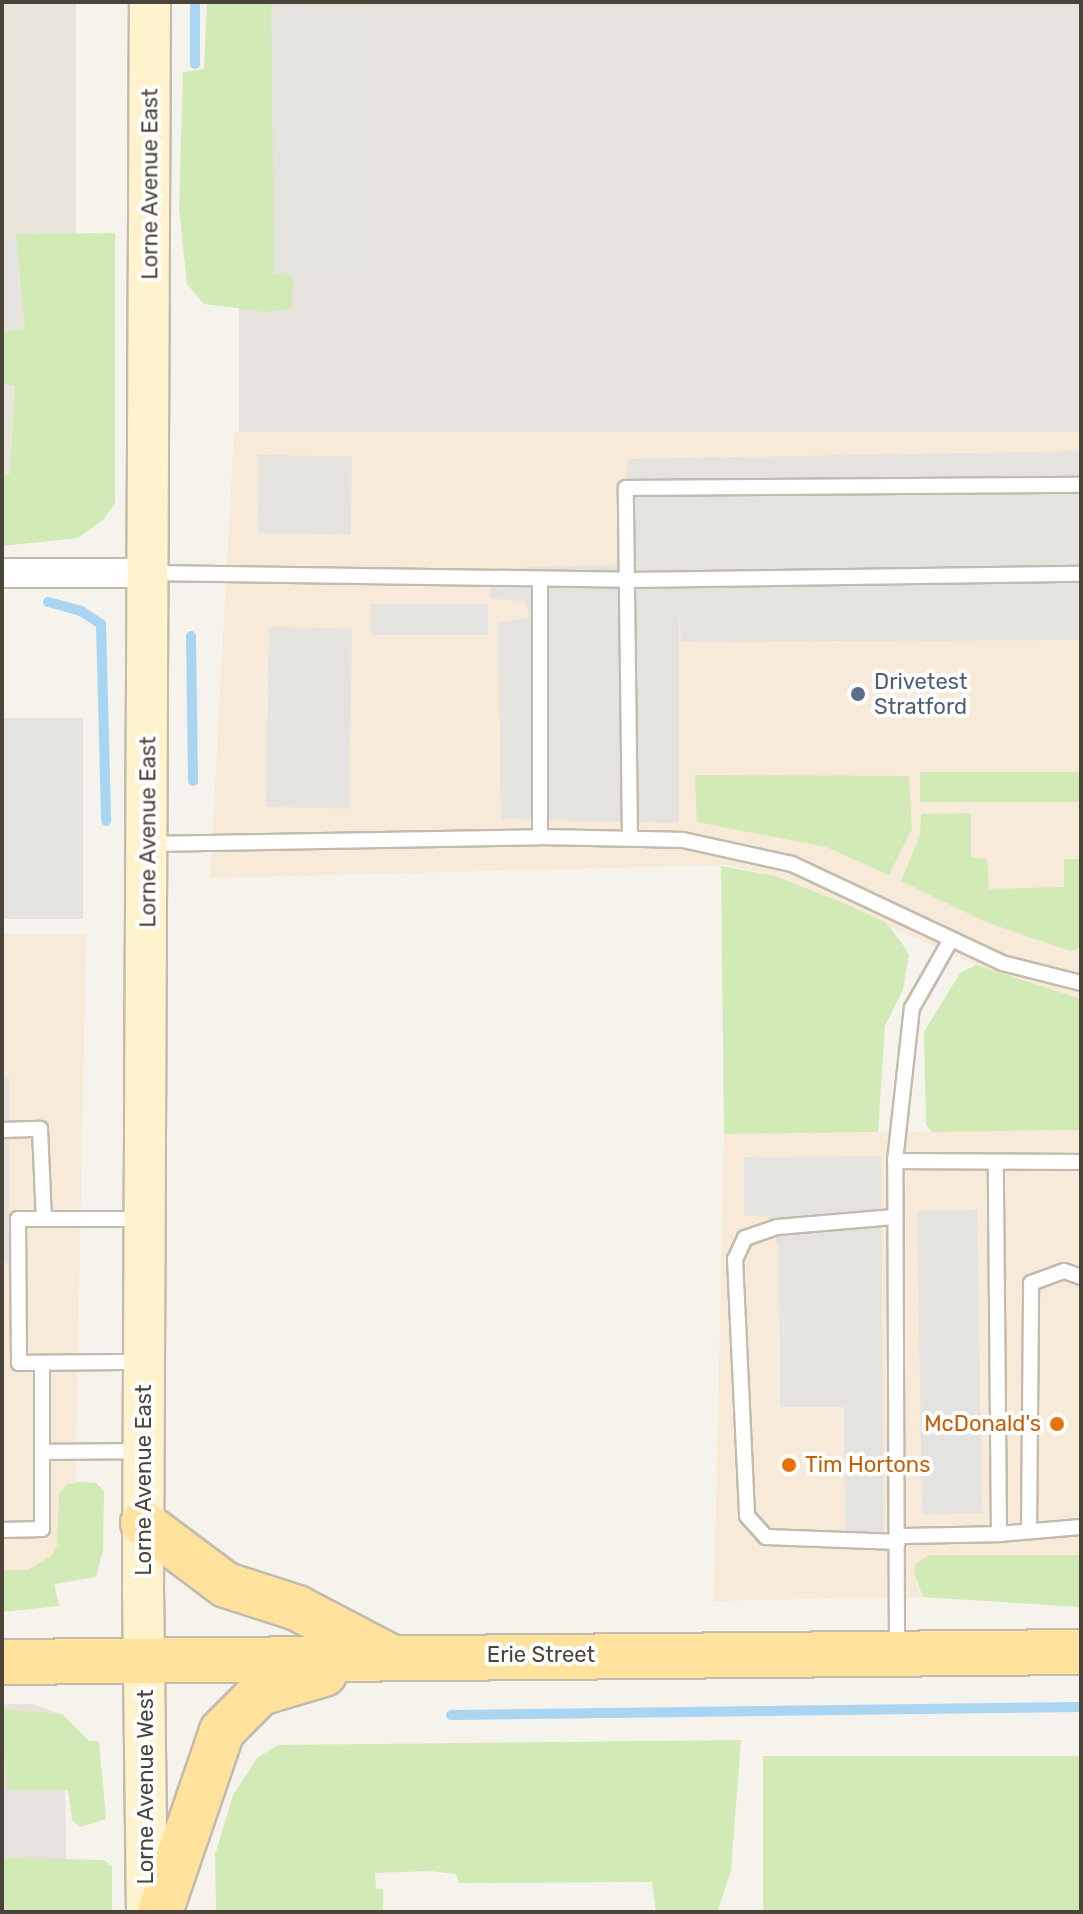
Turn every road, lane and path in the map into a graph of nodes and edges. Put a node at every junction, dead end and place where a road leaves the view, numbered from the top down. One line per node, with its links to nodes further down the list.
1 (150, 2): 4 (main road, Lorne Avenue East)
2 (1081, 485): 7 (lane)
3 (2, 573): 4 (street)
4 (150, 573): 6 (lane); 10 (main road, Lorne Avenue East)
5 (1081, 574): 7 (lane)
6 (540, 579): 7 (lane); 8 (lane)
7 (629, 580): 9 (lane)
8 (540, 837): 9 (lane); 10 (lane)
9 (630, 837): 11 (lane)
10 (147, 844): 21 (main road, Lorne Avenue East)
11 (950, 941): 12 (lane); 14 (lane)
12 (1081, 983)
13 (2, 1130): 20 (lane)
14 (895, 1161): 15 (lane); 17 (lane)
15 (996, 1162): 16 (lane); 31 (lane)
16 (1081, 1162)
17 (894, 1217): 32 (lane); 32 (lane)
18 (2, 1219): 19 (lane)
19 (18, 1219): 20 (lane); 24 (lane)
20 (44, 1219): 21 (lane)
21 (145, 1219): 23 (main road, Lorne Avenue East)
22 (1081, 1277): 30 (lane)
23 (144, 1362): 24 (lane); 25 (main road, Lorne Avenue East)
24 (42, 1363): 26 (lane)
25 (144, 1451): 26 (lane); 27 (main road, Lorne Avenue East)
26 (42, 1452): 29 (lane)
27 (143, 1523): 34 (main road); 37 (main road, Lorne Avenue East)
28 (1081, 1527): 30 (lane)
29 (2, 1530)
30 (1029, 1531): 31 (lane)
31 (999, 1534): 32 (lane)
32 (898, 1539): 35 (lane)
33 (1081, 1652): 35 (main road, Erie Street)
34 (388, 1655): 35 (main road, Erie Street); 37 (main road, Erie Street); 39 (main road)
35 (897, 1655)
36 (2, 1662): 37 (main road, Erie Street)
37 (145, 1662): 38 (main road, Lorne Avenue West)
38 (147, 1912)
39 (160, 1912)

